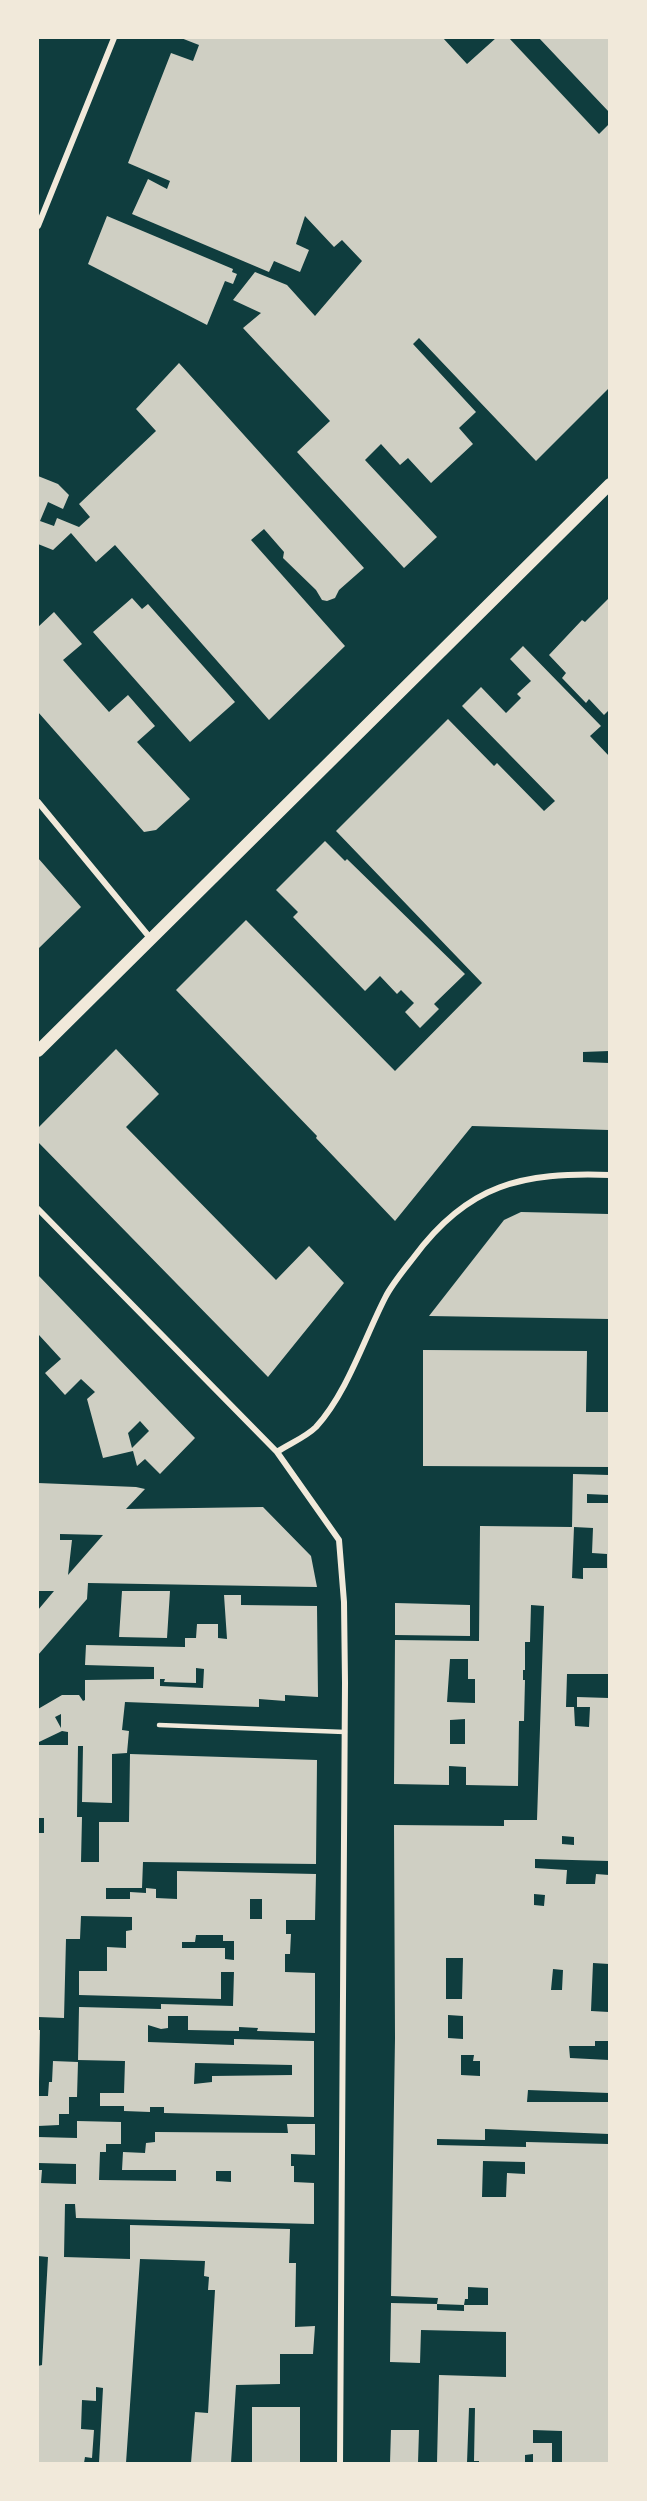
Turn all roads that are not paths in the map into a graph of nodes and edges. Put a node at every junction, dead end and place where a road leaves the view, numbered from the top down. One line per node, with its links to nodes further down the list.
1 (114, 38): 2 (street)
2 (38, 226)
3 (609, 484): 5 (main road)
4 (38, 802): 5 (street)
5 (151, 939): 6 (main road)
6 (38, 1051)
7 (609, 1175): 9 (street)
8 (38, 1209): 9 (street)
9 (277, 1452): 11 (street)
10 (159, 1725): 11 (lane)
11 (345, 1732): 12 (street)
12 (340, 2463)

